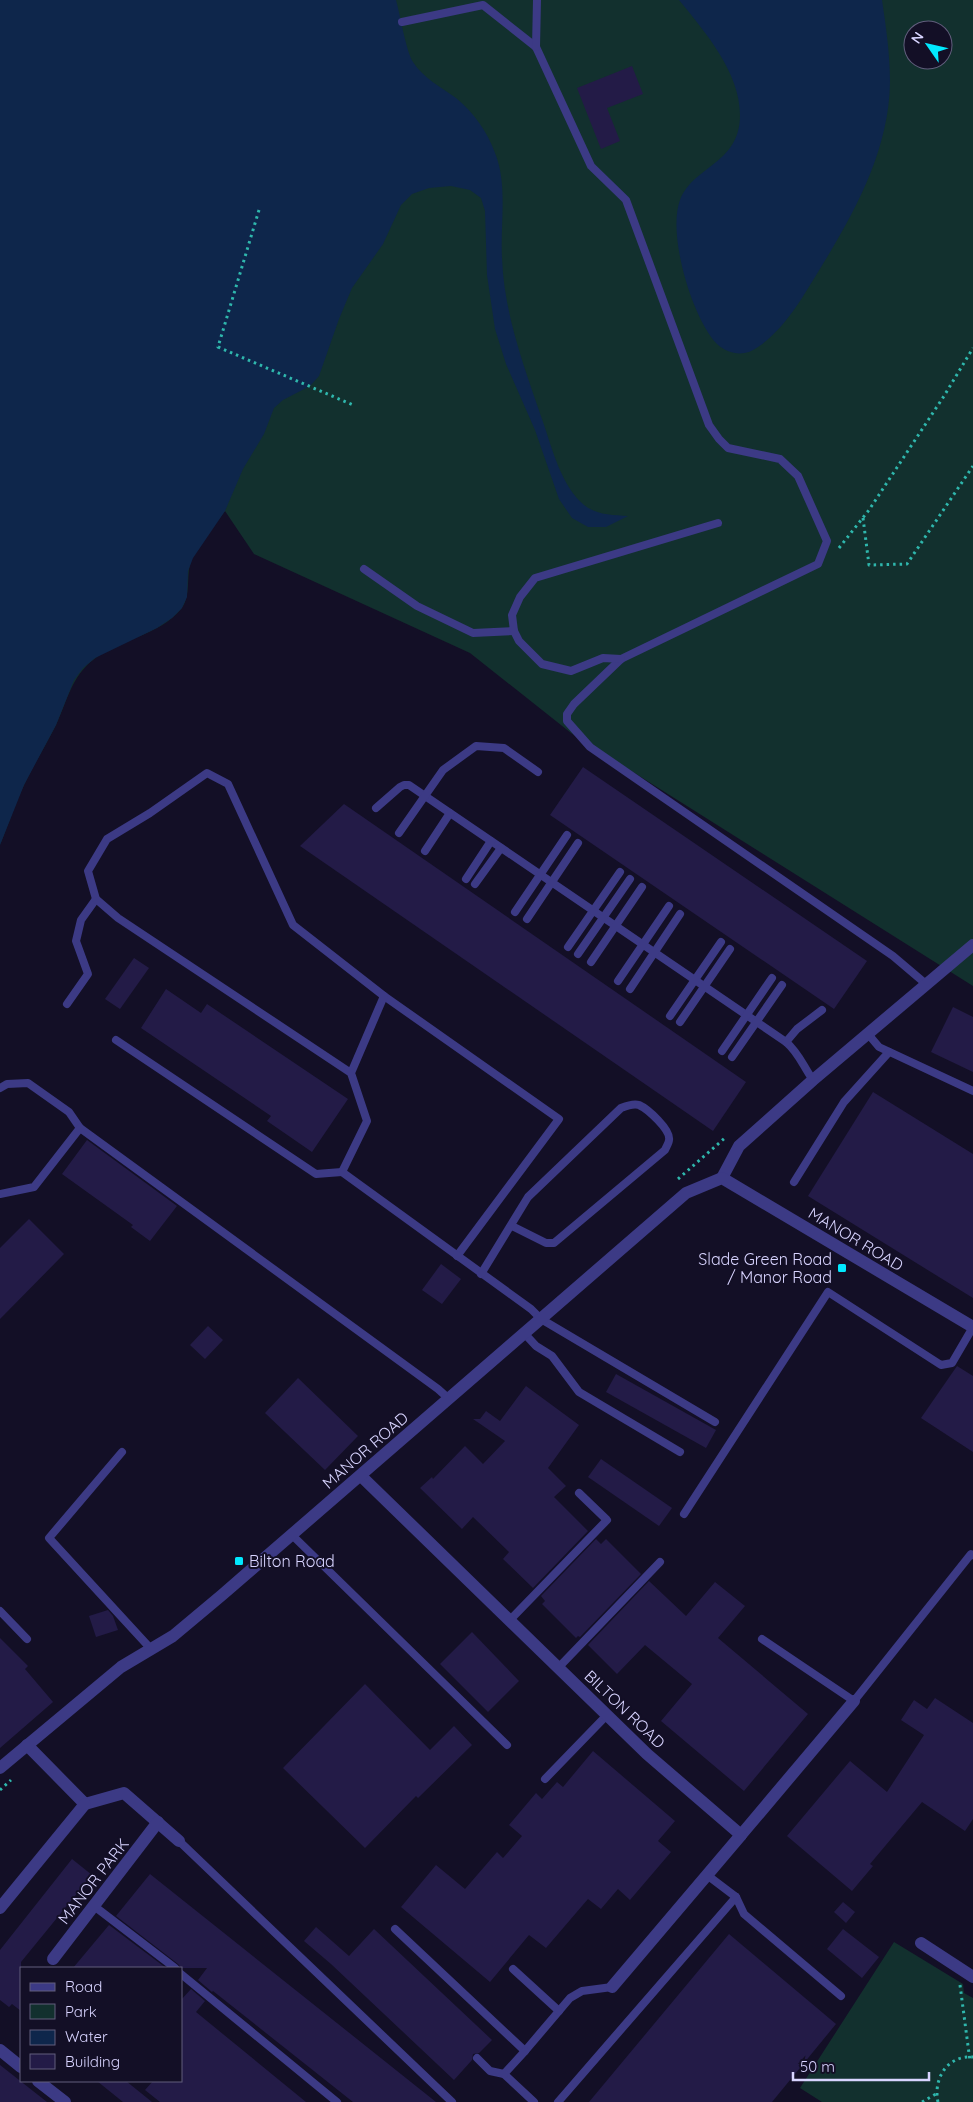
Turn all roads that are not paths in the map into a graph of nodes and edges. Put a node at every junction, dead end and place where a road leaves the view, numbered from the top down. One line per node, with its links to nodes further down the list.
1 (537, 0): 3 (lane)
2 (402, 22): 3 (lane)
3 (536, 47): 7 (lane)
4 (718, 523): 6 (lane)
5 (364, 569): 6 (lane)
6 (514, 631): 7 (lane)
7 (621, 659): 44 (lane)
8 (538, 772): 9 (lane)
9 (425, 796): 10 (lane); 11 (lane); 12 (lane)
10 (376, 808)
11 (450, 813): 14 (lane); 17 (lane)
12 (399, 834)
13 (567, 835): 19 (lane)
14 (491, 841): 16 (lane); 20 (lane)
15 (578, 843): 22 (lane)
16 (501, 848): 19 (lane); 23 (lane)
17 (425, 851)
18 (620, 872): 27 (lane)
19 (540, 874): 22 (lane); 28 (lane)
20 (466, 878)
21 (630, 878): 30 (lane)
22 (552, 882): 27 (lane); 31 (lane)
23 (475, 884)
24 (642, 887): 32 (lane)
25 (96, 899): 48 (lane); 49 (lane); 61 (lane)
26 (669, 906): 34 (lane)
27 (593, 911): 30 (lane); 36 (lane)
28 (515, 912)
29 (680, 914): 38 (lane)
30 (603, 917): 32 (lane); 39 (lane)
31 (527, 919)
32 (616, 926): 34 (lane); 40 (lane)
33 (721, 942): 42 (lane)
34 (642, 944): 38 (lane); 43 (lane)
35 (973, 945): 44 (street)
36 (568, 947)
37 (730, 948): 46 (lane)
38 (654, 952): 42 (lane); 47 (lane)
39 (578, 954)
40 (590, 962)
41 (772, 978): 51 (lane)
42 (695, 980): 46 (lane); 52 (lane)
43 (618, 981)
44 (926, 984): 55 (street)
45 (782, 985): 54 (lane)
46 (704, 986): 51 (lane); 53 (lane)
47 (630, 989)
48 (384, 996): 61 (lane); 71 (lane)
49 (67, 1004)
50 (822, 1010): 57 (lane)
51 (746, 1015): 54 (lane); 58 (lane)
52 (670, 1016)
53 (680, 1022)
54 (757, 1022): 57 (lane); 60 (lane)
55 (868, 1034): 59 (lane); 62 (street)
56 (116, 1040): 66 (lane)
57 (786, 1042): 62 (lane)
58 (722, 1051)
59 (889, 1052): 64 (lane); 68 (lane)
60 (732, 1057)
61 (351, 1073): 66 (lane)
62 (813, 1080): 67 (street)
63 (0, 1088): 65 (lane)
64 (973, 1091)
65 (80, 1128): 69 (lane); 76 (lane)
66 (342, 1172): 71 (lane)
67 (722, 1178): 73 (street, MANOR ROAD); 74 (street, MANOR ROAD)
68 (794, 1182)
69 (0, 1194)
70 (512, 1226): 70 (lane); 72 (lane)
71 (457, 1256): 72 (lane)
72 (481, 1274): 73 (lane)
73 (541, 1319): 75 (street, MANOR ROAD); 77 (lane)
74 (973, 1327): 82 (lane)
75 (524, 1333): 76 (street, MANOR ROAD); 79 (lane)
76 (448, 1398): 80 (street, MANOR ROAD)
77 (715, 1422)
78 (122, 1452): 90 (lane)
79 (680, 1452)
80 (361, 1476): 83 (street, MANOR ROAD); 87 (street, BILTON ROAD)
81 (579, 1493): 87 (lane)
82 (684, 1514)
83 (292, 1535): 90 (street, MANOR ROAD); 95 (lane)
84 (973, 1555): 92 (lane)
85 (660, 1562): 91 (lane)
86 (0, 1611): 88 (lane)
87 (510, 1620): 91 (street, BILTON ROAD)
88 (27, 1639)
89 (762, 1639): 92 (lane)
90 (151, 1649): 94 (street, MANOR ROAD)
91 (558, 1667): 93 (street, BILTON ROAD)
92 (854, 1701): 100 (street)
93 (607, 1715): 97 (lane); 100 (street, BILTON ROAD)
94 (27, 1745): 96 (street, MANOR ROAD); 98 (street)
95 (507, 1745)
96 (0, 1768)
97 (546, 1779)
98 (85, 1804): 99 (street); 105 (street)
99 (158, 1822): 101 (street); 104 (street, MANOR PARK)
100 (741, 1835): 102 (street)
101 (179, 1841): 124 (lane)
102 (707, 1875): 103 (lane); 113 (street)
103 (736, 1897): 114 (lane); 126 (lane)
104 (94, 1906): 108 (street, MANOR PARK); 109 (lane)
105 (0, 1908)
106 (395, 1929): 117 (lane)
107 (921, 1943): 112 (street)
108 (53, 1959)
109 (173, 1967)
110 (513, 1969): 115 (lane)
111 (182, 1975): 123 (lane)
112 (973, 1977)
113 (612, 1986): 115 (lane)
114 (841, 1996)
115 (559, 2011): 117 (lane)
116 (0, 2050): 119 (street)
117 (525, 2051): 120 (lane)
118 (477, 2058): 120 (lane)
119 (20, 2066)
120 (504, 2074): 125 (lane)
121 (39, 2082): 122 (street)
122 (65, 2102)
123 (337, 2102)
124 (452, 2102)
125 (534, 2102)
126 (558, 2102)

